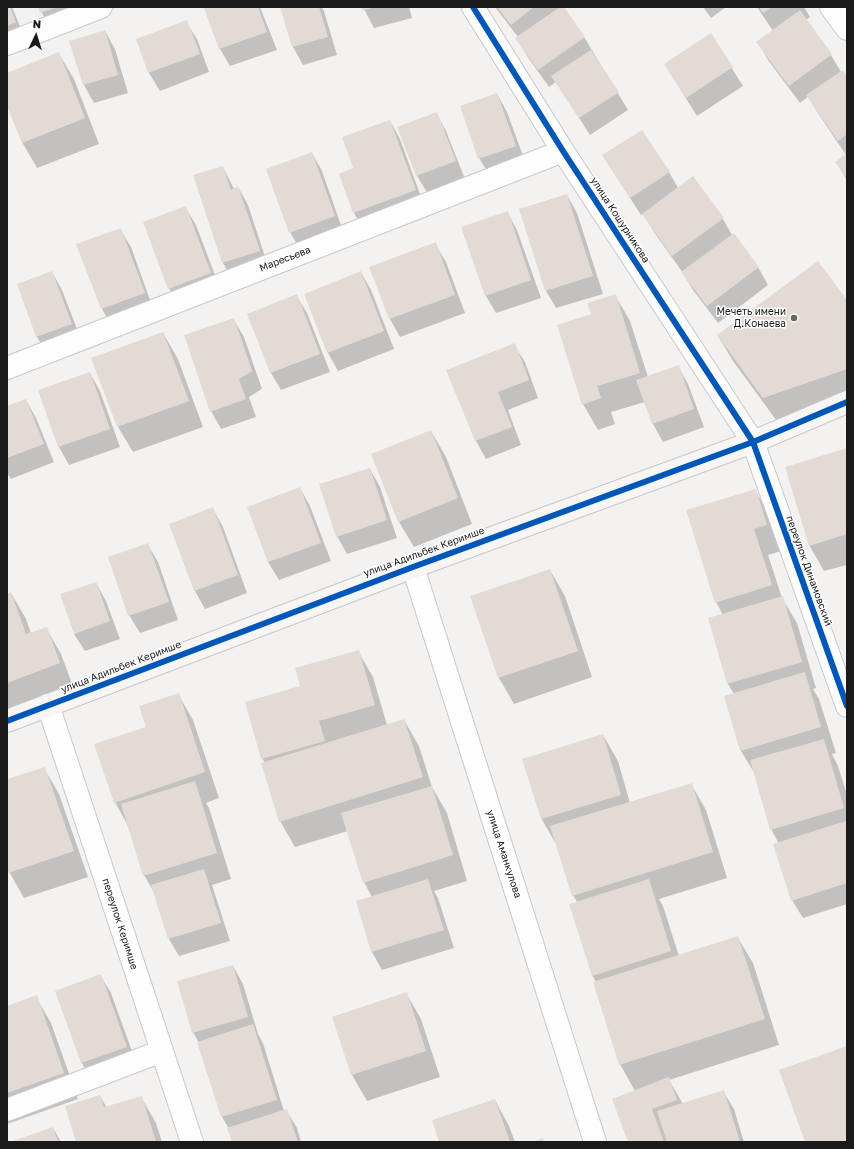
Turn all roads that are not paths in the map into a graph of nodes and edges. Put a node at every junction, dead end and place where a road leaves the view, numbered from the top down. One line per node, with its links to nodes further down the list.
1 (101, 7): 5 (street)
2 (473, 7): 6 (street, улица Кошурникова)
3 (831, 7): 4 (street)
4 (847, 29)
5 (7, 44)
6 (563, 151): 7 (street, Маресьева); 9 (street, улица Кошурникова)
7 (7, 368)
8 (847, 402): 9 (street, улица Адильбек Керимше)
9 (753, 442): 10 (street, улица Адильбек Керимше); 12 (street, переулок Динамовский)
10 (413, 567): 11 (street, улица Адильбек Керимше); 17 (street, улица Аманкулова)
11 (48, 705): 13 (street, улица Адильбек Керимше); 14 (street, переулок Керимше)
12 (847, 706)
13 (7, 721)
14 (162, 1050): 15 (street); 16 (street, переулок Керимше)
15 (7, 1110)
16 (192, 1142)
17 (596, 1142)

